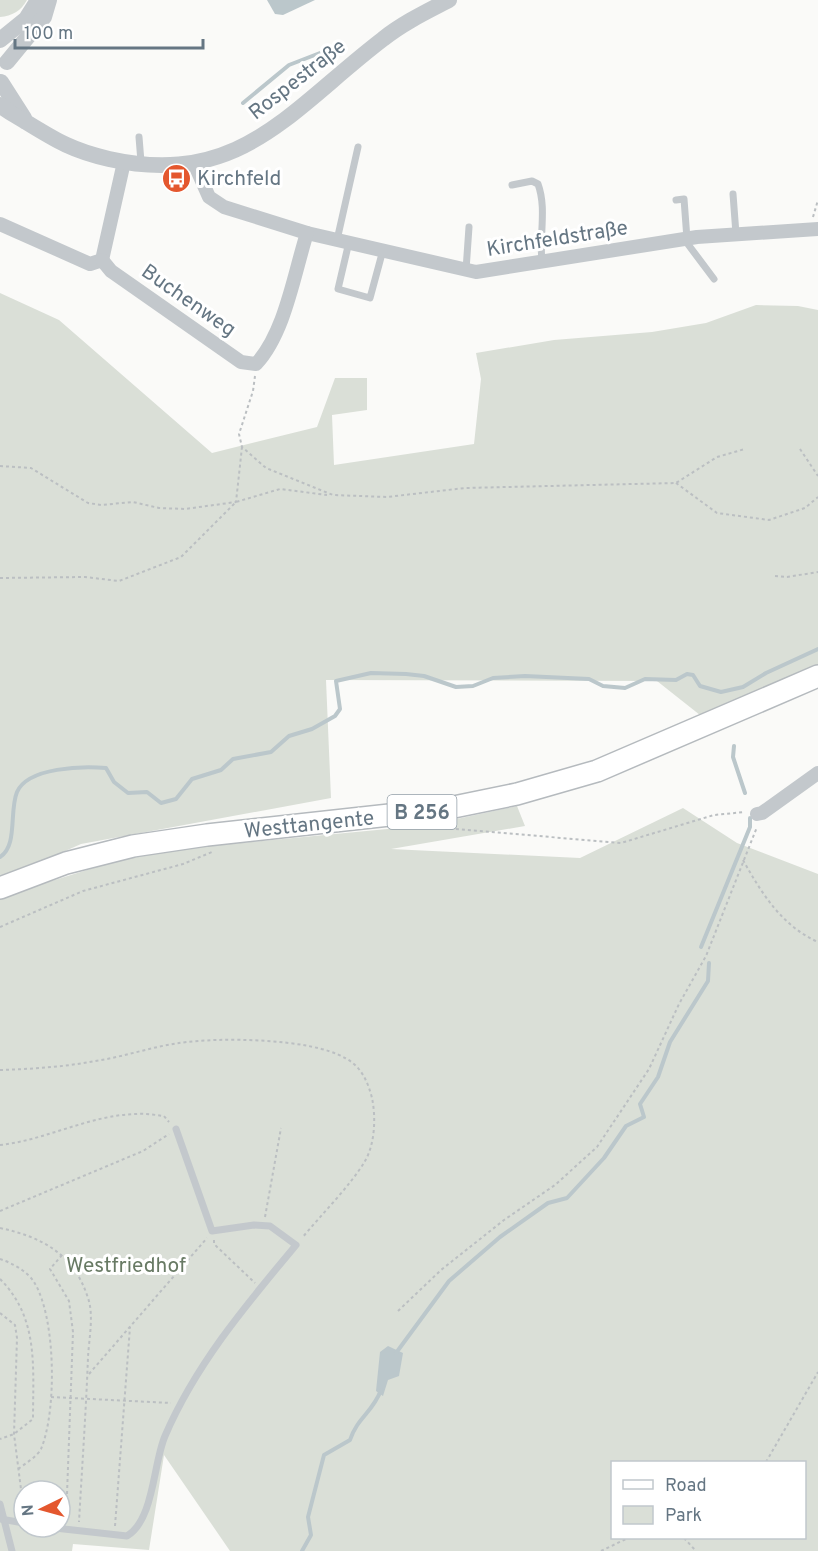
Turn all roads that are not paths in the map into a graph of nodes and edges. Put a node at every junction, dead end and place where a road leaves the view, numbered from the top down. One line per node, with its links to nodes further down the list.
1 (38, 0): 4 (street)
2 (49, 0): 5 (street)
3 (449, 0): 12 (street, Rospestraße)
4 (0, 40)
5 (3, 55): 6 (street, Rospestraße)
6 (0, 82): 8 (street, Rospestraße)
7 (0, 105): 8 (street, Rospestraße)
8 (26, 122): 11 (street, Rospestraße)
9 (140, 137): 11 (lane)
10 (358, 147): 22 (lane)
11 (133, 163): 12 (street, Rospestraße); 24 (street)
12 (194, 163): 19 (street, Kirchfeldstraße)
13 (512, 185): 25 (lane)
14 (733, 194): 20 (lane)
15 (676, 200): 21 (lane)
16 (0, 224): 24 (street)
17 (469, 227): 26 (lane)
18 (813, 230): 20 (street, Kirchfeldstraße)
19 (307, 233): 22 (street, Kirchfeldstraße); 24 (street, Buchenweg)
20 (736, 234): 21 (street, Kirchfeldstraße)
21 (685, 239): 25 (street, Kirchfeldstraße); 27 (lane)
22 (343, 241): 23 (street, Kirchfeldstraße); 23 (lane)
23 (382, 250): 26 (street, Kirchfeldstraße)
24 (102, 260)
25 (542, 262): 26 (street, Kirchfeldstraße)
26 (466, 270)
27 (714, 279)
28 (818, 676): 31 (main road, Westtangente / B 256)
29 (818, 773): 30 (street)
30 (760, 814)
31 (0, 888)
32 (176, 1130): 35 (lane)
33 (0, 1504): 34 (lane)
34 (2, 1520): 36 (lane)
35 (72, 1530)
36 (12, 1551)

